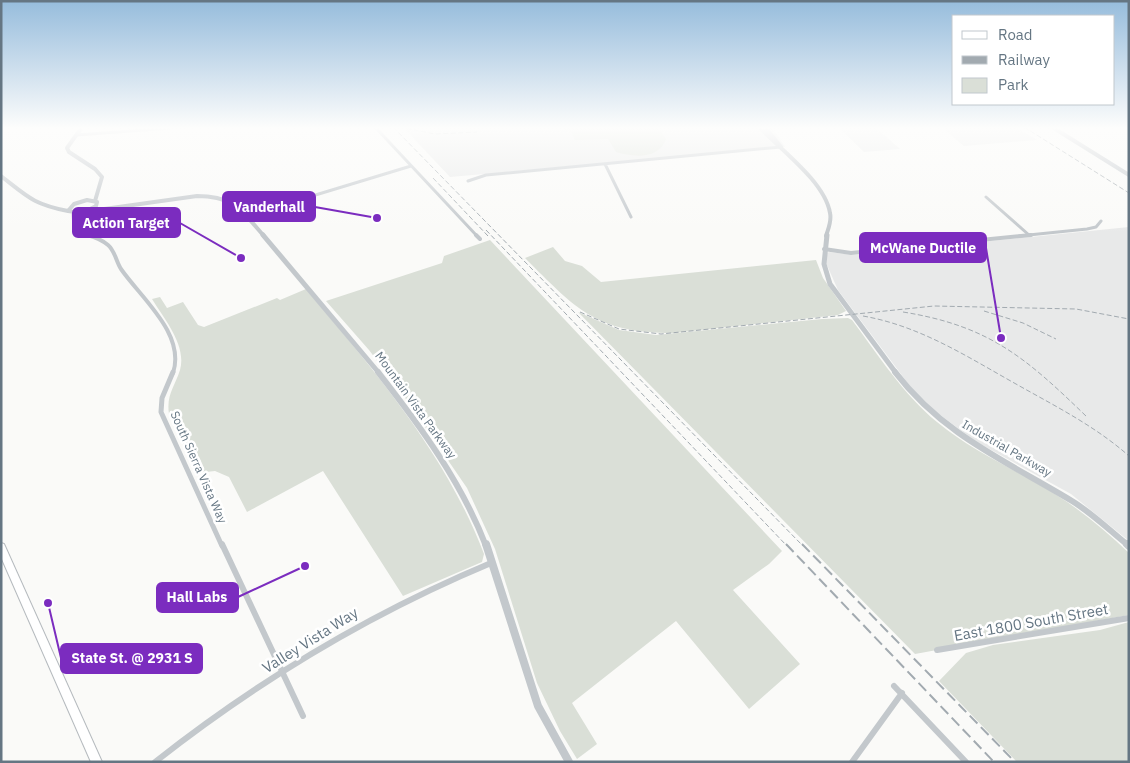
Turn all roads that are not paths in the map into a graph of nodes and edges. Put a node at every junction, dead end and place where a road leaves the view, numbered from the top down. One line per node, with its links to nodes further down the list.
1 (84, 163): 11 (street)
2 (408, 163): 7 (street)
3 (620, 163): 6 (street)
4 (793, 163): 27 (street)
5 (1109, 163): 8 (street)
6 (605, 164): 10 (street); 22 (street)
7 (411, 166): 21 (street); 26 (street)
8 (1129, 175)
9 (1, 176): 17 (street)
10 (468, 181)
11 (99, 187): 13 (street); 14 (street)
12 (986, 197): 25 (street)
13 (82, 201): 14 (street, Mountain Vista Parkway); 15 (street)
14 (96, 201): 16 (street, Mountain Vista Parkway); 19 (street)
15 (74, 204): 17 (street); 18 (street)
16 (118, 206): 19 (street, Mountain Vista Parkway); 21 (street, Mountain Vista Parkway)
17 (47, 207): 18 (street)
18 (68, 211): 20 (street)
19 (88, 211): 20 (street, Mountain Vista Parkway); 24 (street)
20 (73, 214): 24 (street)
21 (246, 216): 30 (street, Mountain Vista Parkway)
22 (631, 217)
23 (1101, 221): 25 (street)
24 (75, 222): 33 (street, South Sierra Vista Way)
25 (1029, 235): 27 (street)
26 (480, 239)
27 (824, 249): 28 (street, Industrial Parkway)
28 (1129, 546)
29 (1, 547): 37 (main road)
30 (491, 563): 33 (street, Valley Vista Way); 39 (street, Mountain Vista Parkway)
31 (1129, 618): 32 (street, East 1800 South Street)
32 (937, 650)
33 (280, 672): 36 (street, South Sierra Vista Way); 38 (street, Valley Vista Way)
34 (894, 686): 35 (street)
35 (902, 693): 40 (street); 41 (street)
36 (303, 716)
37 (95, 757)
38 (156, 762)
39 (569, 762)
40 (852, 762)
41 (966, 762)

